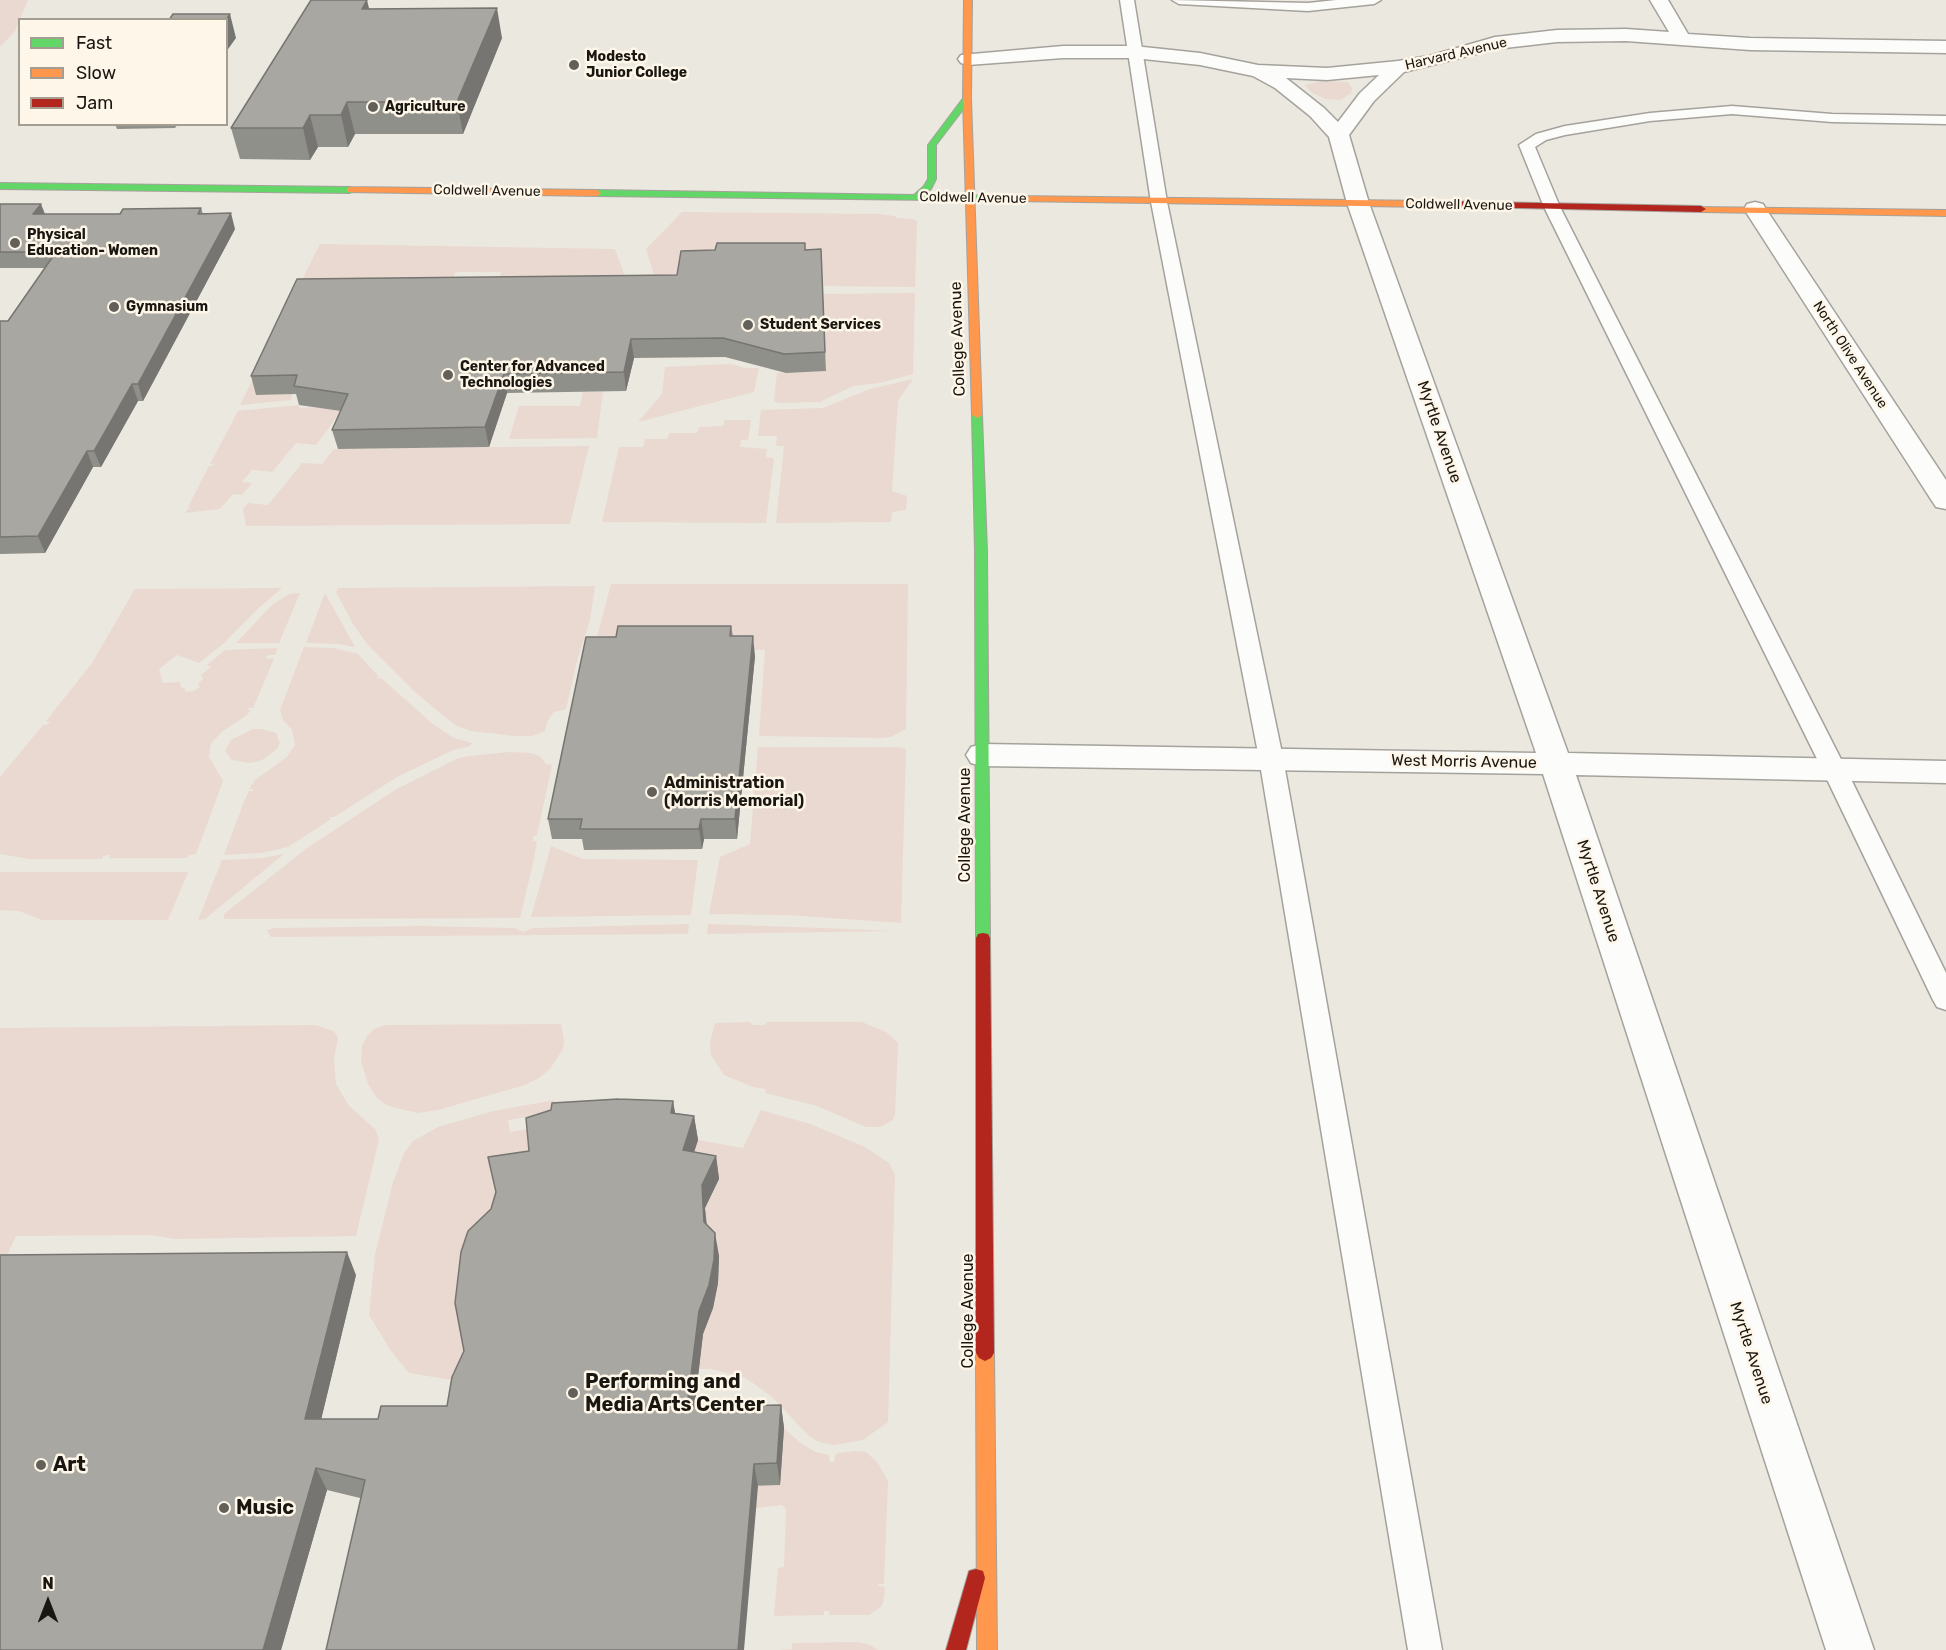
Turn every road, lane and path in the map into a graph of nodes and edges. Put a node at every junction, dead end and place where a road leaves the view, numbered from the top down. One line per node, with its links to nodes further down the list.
1 (968, 0): 9 (street, College Avenue)
2 (1126, 0): 8 (lane)
3 (1179, 0): 4 (lane)
4 (1374, 0)
5 (1659, 0): 6 (street)
6 (1682, 39): 7 (street, Harvard Avenue); 10 (street, Harvard Avenue)
7 (1946, 47)
8 (1134, 52): 9 (street, Harvard Avenue); 11 (street, Harvard Avenue); 18 (lane)
9 (968, 59): 12 (street, College Avenue)
10 (1398, 67): 11 (street, Harvard Avenue); 14 (street)
11 (1258, 71): 14 (street, Myrtle Avenue)
12 (967, 99): 16 (street); 17 (street, College Avenue)
13 (1946, 120): 20 (lane)
14 (1339, 135): 19 (street, Myrtle Avenue)
15 (0, 186): 16 (street, Coldwell Avenue)
16 (917, 197): 17 (street, Coldwell Avenue)
17 (970, 198): 18 (street, Coldwell Avenue); 24 (street, College Avenue)
18 (1159, 202): 19 (street, Coldwell Avenue); 25 (lane)
19 (1358, 203): 20 (street, Coldwell Avenue); 26 (street, Myrtle Avenue)
20 (1552, 207): 21 (street, Coldwell Avenue); 27 (lane)
21 (1755, 209): 22 (street, Coldwell Avenue); 23 (street, North Olive Avenue)
22 (1946, 213)
23 (1946, 501)
24 (982, 755): 25 (street, West Morris Avenue); 30 (street, College Avenue)
25 (1271, 758): 26 (street, West Morris Avenue); 33 (lane)
26 (1556, 764): 27 (street, West Morris Avenue); 34 (street, Myrtle Avenue)
27 (1835, 771): 28 (street, West Morris Avenue); 29 (lane)
28 (1946, 772)
29 (1946, 1000)
30 (986, 1541): 31 (street); 32 (street, College Avenue)
31 (956, 1650)
32 (987, 1650)
33 (1425, 1650)
34 (1850, 1650)

